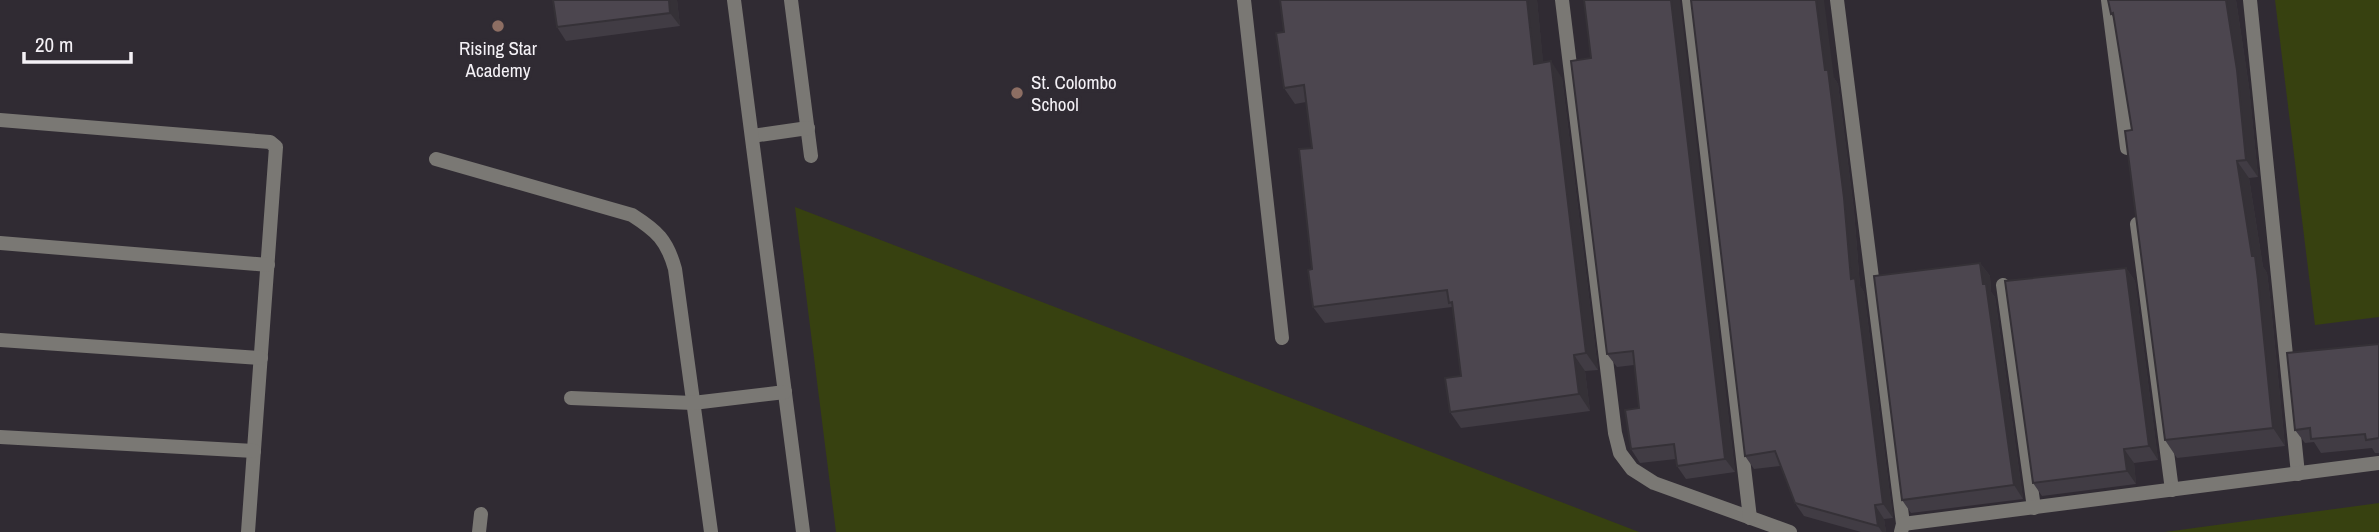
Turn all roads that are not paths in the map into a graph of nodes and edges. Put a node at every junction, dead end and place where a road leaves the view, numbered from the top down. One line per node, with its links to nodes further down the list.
1 (734, 0): 11 (street)
2 (791, 0): 10 (street)
3 (1244, 0): 19 (street)
4 (1562, 0): 32 (street)
5 (1689, 0): 32 (street)
6 (1837, 0): 33 (street)
7 (2108, 0): 14 (street)
8 (2250, 0): 28 (street)
9 (0, 120): 17 (street)
10 (808, 128): 11 (street); 12 (street)
11 (752, 136): 22 (street)
12 (811, 156)
13 (436, 159): 24 (street)
14 (2129, 163)
15 (2135, 204): 29 (street)
16 (0, 243): 17 (street)
17 (268, 265): 21 (street)
18 (2003, 285): 30 (street)
19 (1282, 338)
20 (0, 340): 21 (street)
21 (261, 358): 26 (street)
22 (785, 392): 24 (street); 37 (street)
23 (571, 398): 24 (street)
24 (693, 403): 36 (street)
25 (0, 437): 26 (street)
26 (254, 451): 34 (street)
27 (2379, 463): 28 (street)
28 (2298, 474): 29 (street)
29 (2172, 490): 30 (street)
30 (2034, 508): 33 (street)
31 (481, 514): 35 (street)
32 (1750, 518): 38 (street)
33 (1902, 528)
34 (248, 532)
35 (480, 532)
36 (710, 532)
37 (803, 532)
38 (1790, 532)

